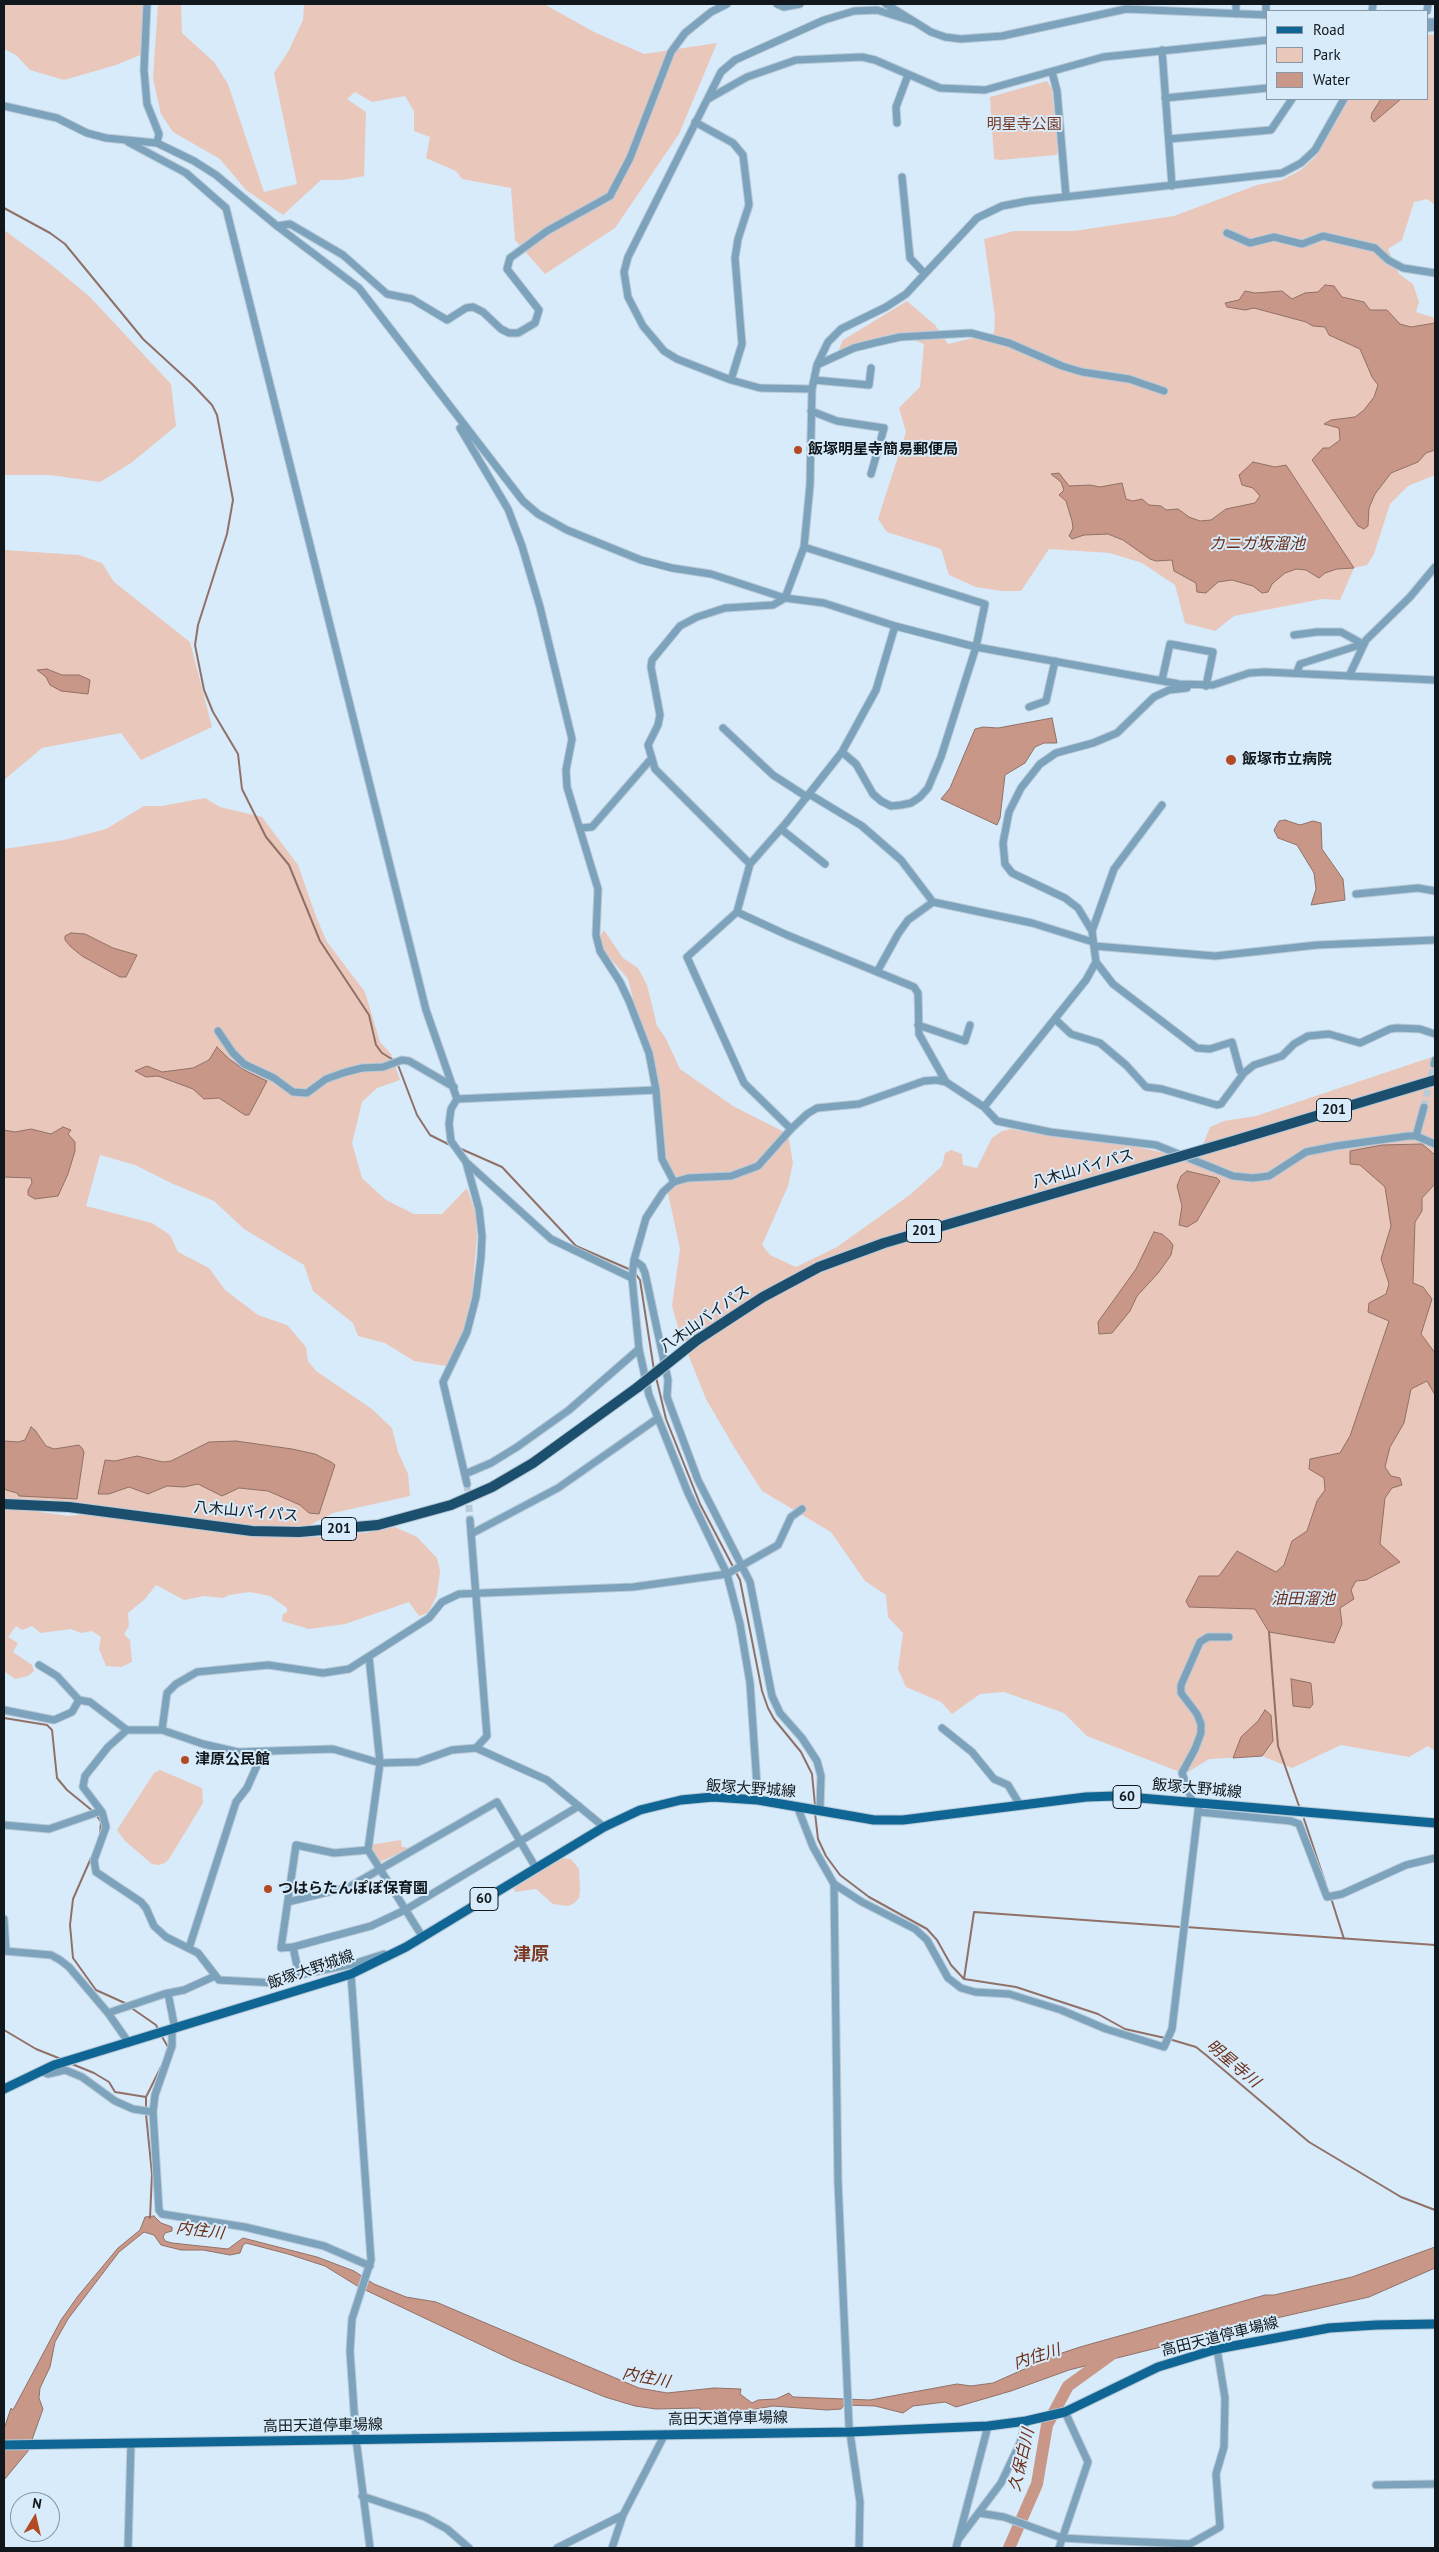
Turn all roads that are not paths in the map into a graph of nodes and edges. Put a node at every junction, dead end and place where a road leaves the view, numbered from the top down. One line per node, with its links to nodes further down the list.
1 (147, 4): 24 (street)
2 (727, 4): 28 (street)
3 (777, 4): 4 (street)
4 (800, 4)
5 (886, 4): 9 (street)
6 (1236, 4): 7 (street)
7 (1236, 14): 8 (street); 9 (street)
8 (1266, 15)
9 (915, 22): 16 (street)
10 (1266, 40): 11 (street)
11 (1162, 50): 12 (street); 15 (street)
12 (1052, 72): 13 (street); 27 (street)
13 (908, 75): 16 (street); 21 (street)
14 (1266, 88): 15 (street)
15 (1165, 98): 22 (street)
16 (706, 100): 20 (street)
17 (1291, 100): 22 (street)
18 (1343, 100): 26 (street)
19 (4, 106): 23 (street)
20 (695, 122): 34 (street); 34 (street)
21 (897, 123)
22 (1169, 139): 26 (street)
23 (124, 140): 24 (street); 82 (street)
24 (157, 143): 28 (street)
25 (902, 177): 30 (street)
26 (1172, 186): 27 (street)
27 (1066, 196): 30 (street)
28 (277, 226): 38 (street)
29 (1227, 233): 31 (street)
30 (924, 272): 32 (street)
31 (1435, 273)
32 (817, 365): 35 (street); 37 (street)
33 (871, 368): 35 (street)
34 (731, 380): 36 (street)
35 (814, 380): 36 (street)
36 (812, 390): 39 (street)
37 (1164, 391)
38 (450, 410): 43 (street); 61 (street)
39 (811, 412): 40 (street); 41 (street)
40 (871, 474)
41 (804, 548): 43 (street); 47 (street)
42 (1435, 567): 46 (street)
43 (785, 598): 44 (street); 58 (street)
44 (895, 626): 47 (street); 57 (street)
45 (1294, 635): 46 (street)
46 (1363, 644): 49 (street); 50 (street)
47 (976, 647): 48 (street); 57 (street)
48 (1055, 660): 51 (street); 55 (street)
49 (1297, 672): 50 (street); 54 (street)
50 (1349, 676): 52 (street)
51 (1162, 680): 53 (street); 54 (street)
52 (1435, 680)
53 (1197, 686): 54 (street); 69 (street)
54 (1206, 686)
55 (1029, 707)
56 (723, 728): 59 (street)
57 (842, 752): 59 (street)
58 (651, 759): 61 (street); 63 (street)
59 (808, 796): 62 (street); 67 (street)
60 (1162, 805): 69 (street)
61 (581, 828): 83 (street)
62 (780, 829): 63 (street); 64 (street)
63 (750, 864): 68 (street)
64 (825, 864)
65 (1435, 891): 66 (street)
66 (1356, 894)
67 (934, 902): 71 (street); 73 (street)
68 (737, 912): 73 (street); 87 (street)
69 (1092, 931): 71 (street)
70 (1435, 940): 71 (street)
71 (1093, 944): 72 (street)
72 (1096, 962): 74 (street); 79 (street)
73 (878, 972): 75 (street)
74 (1055, 1019): 79 (street); 85 (street)
75 (918, 1025): 76 (street); 81 (street)
76 (970, 1025)
77 (218, 1031): 82 (street)
78 (1435, 1034): 79 (street)
79 (1243, 1074)
80 (1435, 1080): 98 (highway, 八木山バイパス / 201, bridge)
81 (946, 1082): 85 (street); 87 (street)
82 (454, 1087): 84 (street)
83 (656, 1090): 84 (street); 91 (street)
84 (457, 1099): 90 (street)
85 (984, 1107): 88 (street)
86 (1424, 1107): 88 (street)
87 (791, 1129): 91 (street)
88 (1416, 1136): 89 (street)
89 (1435, 1144)
90 (466, 1162): 93 (street); 96 (street)
91 (674, 1182): 92 (street)
92 (634, 1260): 93 (street); 102 (street)
93 (632, 1278): 94 (street)
94 (639, 1350): 95 (street); 96 (street)
95 (658, 1418): 101 (street); 103 (street)
96 (465, 1474): 97 (street)
97 (467, 1484)
98 (4, 1504)
99 (802, 1509): 102 (street)
100 (470, 1520): 101 (street)
101 (471, 1534): 104 (street)
102 (742, 1566): 103 (street); 121 (street)
103 (727, 1574): 104 (street); 116 (street)
104 (476, 1592): 106 (street); 113 (street)
105 (1228, 1637): 120 (street)
106 (369, 1657): 112 (street); 115 (street)
107 (39, 1665): 108 (street)
108 (79, 1700): 109 (street); 111 (street)
109 (4, 1710)
110 (942, 1728): 117 (street)
111 (127, 1730): 112 (street); 122 (street)
112 (162, 1730): 114 (street)
113 (476, 1748): 115 (street); 118 (street)
114 (263, 1752): 115 (street); 138 (street)
115 (380, 1763): 127 (street)
116 (758, 1800): 119 (main road, 飯塚大野城線 / 60); 125 (main road, 飯塚大野城線 / 60)
117 (1020, 1805): 120 (main road, 飯塚大野城線 / 60); 121 (main road, 飯塚大野城線 / 60)
118 (579, 1806): 125 (street); 126 (street)
119 (801, 1806): 121 (main road, 飯塚大野城線 / 60); 131 (street)
120 (1197, 1806): 123 (main road, 飯塚大野城線 / 60); 128 (street); 131 (street)
121 (820, 1809)
122 (97, 1812): 124 (street); 138 (street)
123 (1435, 1824)
124 (4, 1825)
125 (604, 1827): 129 (main road, 飯塚大野城線 / 60)
126 (520, 1841): 129 (street); 130 (street); 133 (street)
127 (368, 1850): 130 (street); 132 (street)
128 (1435, 1858)
129 (536, 1868): 135 (main road, 飯塚大野城線 / 60)
130 (380, 1870): 132 (street); 133 (street)
131 (834, 1884): 156 (street)
132 (288, 1902): 136 (street)
133 (405, 1910): 135 (street); 136 (street)
134 (4, 1919): 139 (street)
135 (422, 1936): 137 (main road, 飯塚大野城線 / 60)
136 (292, 1947): 141 (street)
137 (406, 1947): 140 (main road, 飯塚大野城線 / 60); 141 (street)
138 (189, 1948): 142 (street)
139 (5, 1951): 144 (street)
140 (351, 1974): 145 (main road, 飯塚大野城線 / 60); 150 (street)
141 (299, 1975): 142 (street)
142 (215, 1976): 143 (street)
143 (168, 1993): 144 (street); 145 (street)
144 (108, 2013): 146 (street)
145 (167, 2032): 146 (main road, 飯塚大野城線 / 60); 149 (street)
146 (129, 2043): 147 (main road, 飯塚大野城線 / 60)
147 (40, 2071): 148 (main road, 飯塚大野城線 / 60); 149 (street)
148 (4, 2089)
149 (151, 2112): 150 (street)
150 (370, 2266): 158 (street)
151 (1435, 2324): 152 (main road, 高田天道停車場線)
152 (1217, 2350): 153 (main road, 高田天道停車場線); 168 (street)
153 (1064, 2412): 154 (main road, 高田天道停車場線); 166 (street)
154 (1026, 2422): 155 (main road, 高田天道停車場線); 164 (street)
155 (988, 2426): 156 (main road, 高田天道停車場線); 167 (street)
156 (849, 2429): 157 (main road, 高田天道停車場線); 174 (street)
157 (665, 2434): 158 (main road, 高田天道停車場線); 165 (street)
158 (356, 2439): 159 (main road, 高田天道停車場線); 163 (street)
159 (131, 2443): 160 (main road, 高田天道停車場線); 169 (street)
160 (4, 2445)
161 (1435, 2484): 162 (street)
162 (1376, 2485)
163 (362, 2496): 170 (street); 171 (street)
164 (979, 2513): 166 (street); 167 (street)
165 (623, 2515): 172 (street); 173 (street)
166 (1062, 2538): 168 (street); 176 (street)
167 (958, 2540): 175 (street)
168 (1191, 2546)
169 (128, 2548)
170 (370, 2548)
171 (469, 2548)
172 (557, 2548)
173 (612, 2548)
174 (859, 2548)
175 (956, 2548)
176 (1059, 2548)

